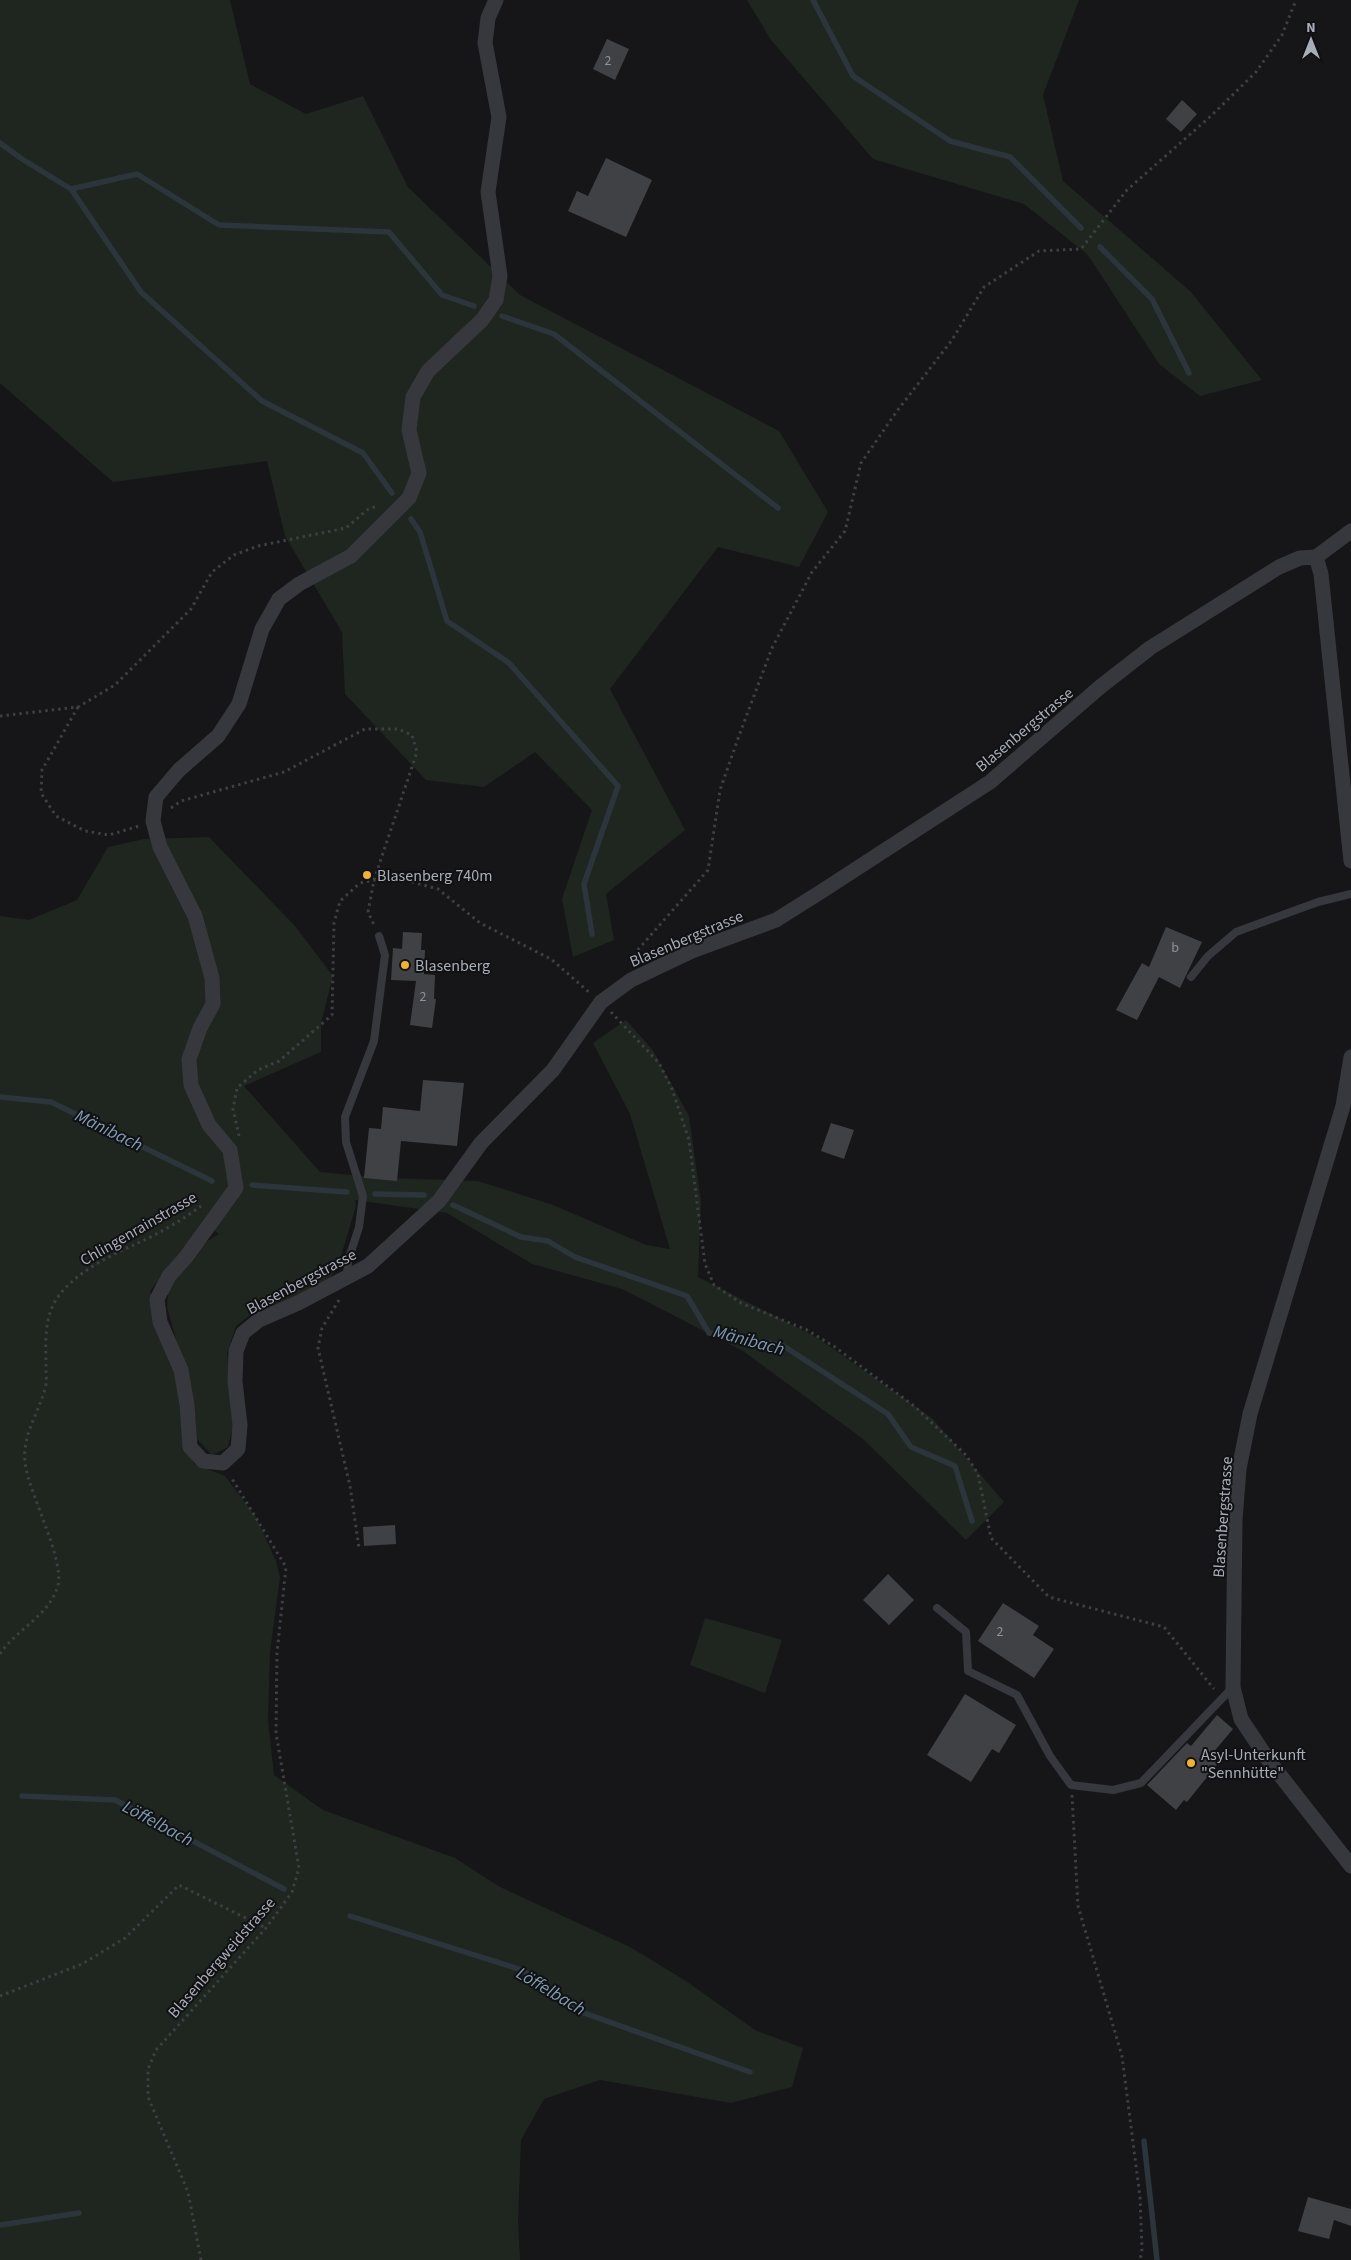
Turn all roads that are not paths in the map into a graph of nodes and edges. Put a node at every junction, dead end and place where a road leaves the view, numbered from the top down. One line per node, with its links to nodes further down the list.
1 (496, 0): 10 (street, Blasenbergstrasse)
2 (1351, 531): 3 (street)
3 (1316, 556): 4 (street); 10 (street, Blasenbergstrasse)
4 (1351, 861)
5 (1351, 894): 7 (lane)
6 (378, 936): 10 (lane)
7 (1191, 977)
8 (1351, 1057): 9 (street, Blasenbergstrasse)
9 (1347, 1101): 12 (street, Blasenbergstrasse)
10 (347, 1277)
11 (937, 1608): 12 (lane)
12 (1233, 1687): 13 (street, Blasenbergstrasse)
13 (1351, 1866)

